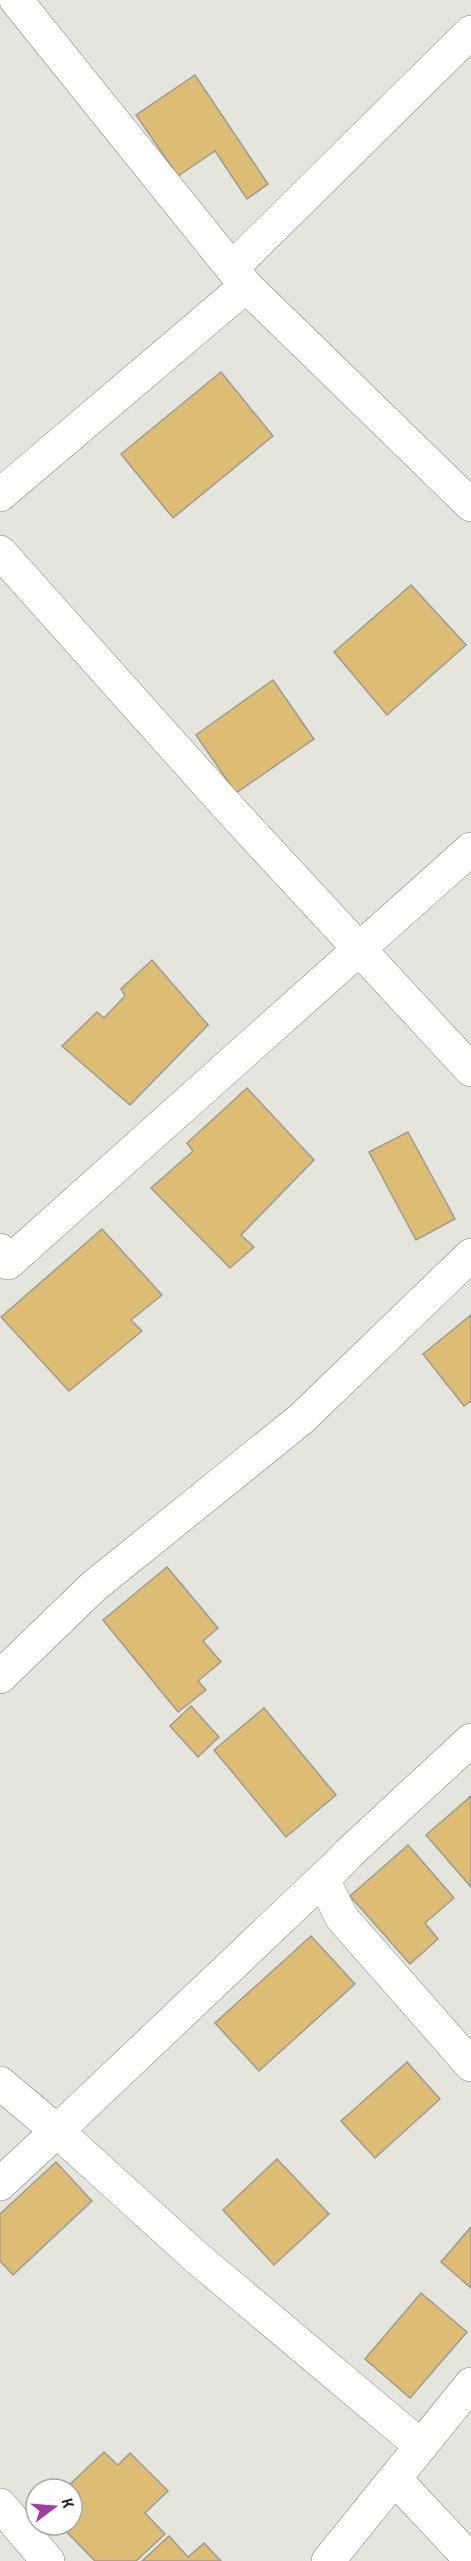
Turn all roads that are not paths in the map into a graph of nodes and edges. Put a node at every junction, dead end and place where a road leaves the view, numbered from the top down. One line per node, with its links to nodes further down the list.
1 (16, 0): 3 (street)
2 (471, 32): 3 (street)
3 (239, 277): 4 (street); 5 (street)
4 (0, 495)
5 (471, 505)
6 (0, 552): 8 (street)
7 (471, 849): 8 (street)
8 (358, 949): 9 (street); 10 (street)
9 (471, 1070)
10 (0, 1250)
11 (471, 1255): 12 (street)
12 (0, 1677)
13 (471, 1740): 14 (street)
14 (330, 1872): 15 (street); 17 (street)
15 (471, 2065)
16 (0, 2084): 17 (street)
17 (57, 2131): 18 (street); 20 (street)
18 (0, 2184)
19 (471, 2384): 20 (street)
20 (421, 2446): 21 (street)
21 (395, 2479): 23 (street); 25 (street)
22 (0, 2505): 24 (street)
23 (471, 2560)
24 (48, 2561)
25 (328, 2561)

